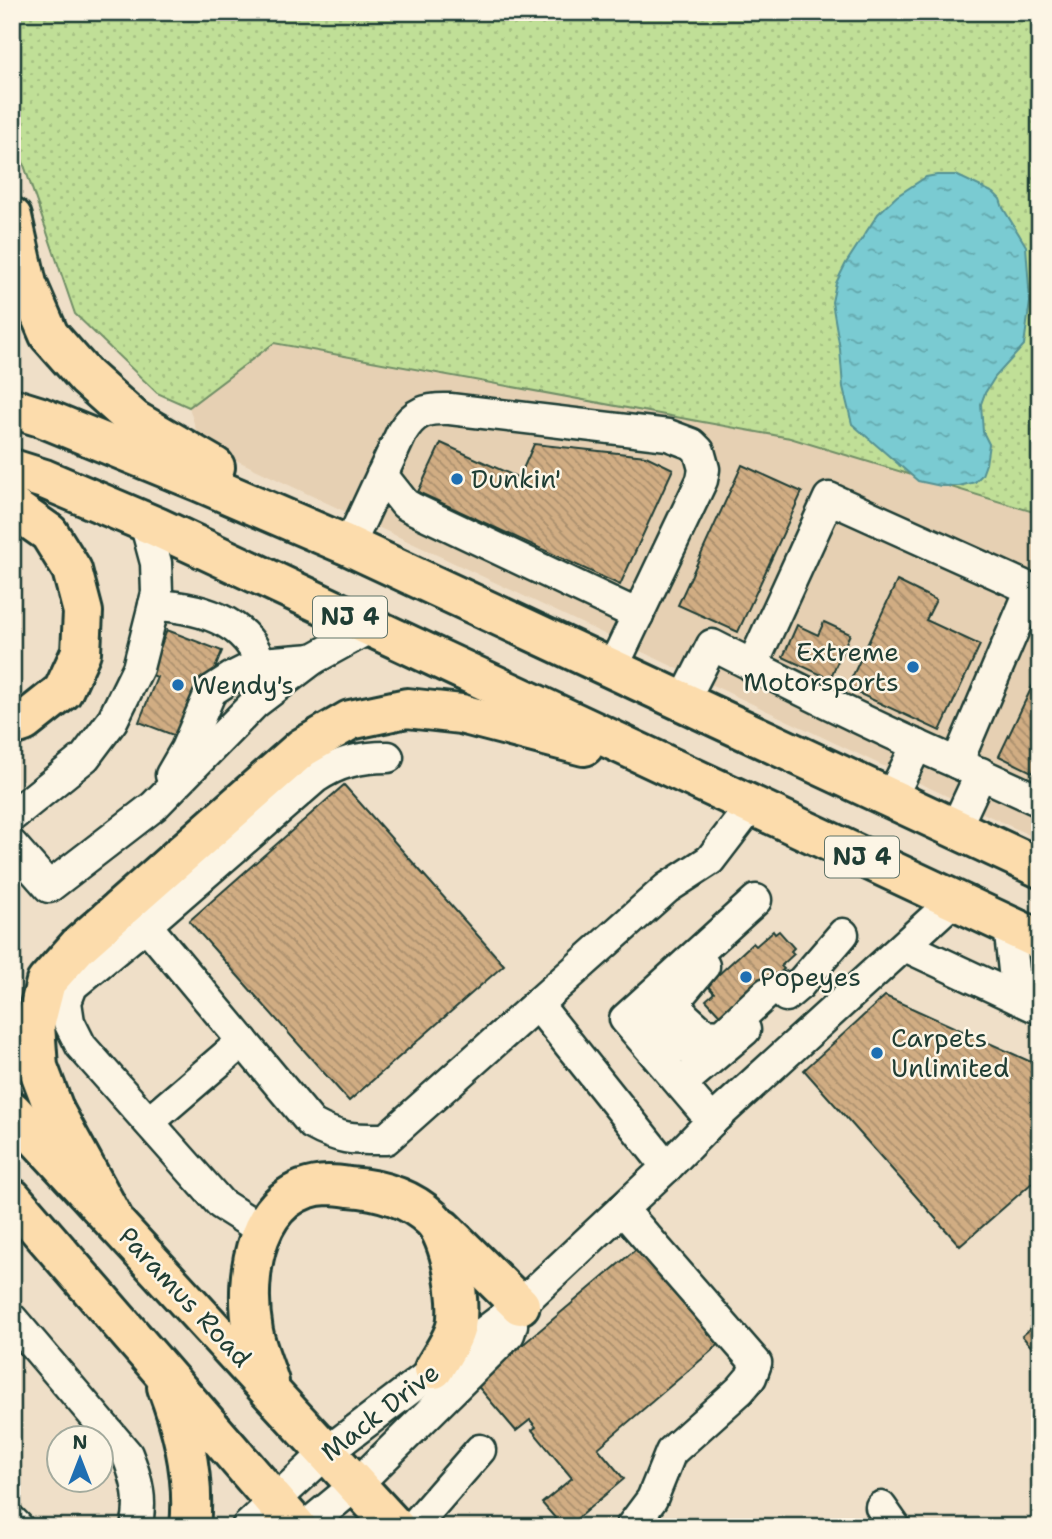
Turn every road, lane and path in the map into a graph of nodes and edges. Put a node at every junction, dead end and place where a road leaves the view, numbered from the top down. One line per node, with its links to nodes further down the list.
1 (12, 217): 7 (main road)
2 (12, 408): 7 (main road, NJ 4)
3 (12, 469): 6 (main road, NJ 4)
4 (382, 475): 7 (lane); 9 (lane); 9 (lane)
5 (12, 507): 17 (main road)
6 (145, 522): 8 (lane); 10 (main road, NJ 4)
7 (349, 546): 14 (main road, NJ 4)
8 (154, 605): 12 (lane); 26 (lane)
9 (638, 615): 14 (lane)
10 (371, 627): 11 (lane); 21 (main road, NJ 4)
11 (313, 659): 12 (lane); 15 (lane)
12 (261, 663): 15 (lane); 25 (lane)
13 (752, 666): 16 (lane); 18 (lane); 20 (lane)
14 (612, 668): 16 (main road, NJ 4)
15 (260, 699): 25 (lane)
16 (683, 702): 22 (main road, NJ 4)
17 (12, 726)
18 (917, 745): 20 (lane); 22 (lane)
19 (388, 757): 32 (lane)
20 (969, 768): 23 (lane); 27 (lane)
21 (685, 773): 24 (main road, NJ 4); 50 (main road)
22 (891, 799): 27 (main road, NJ 4)
23 (1040, 801)
24 (752, 805): 30 (main road, NJ 4); 40 (lane)
25 (154, 806): 28 (lane)
26 (12, 816)
27 (955, 829): 29 (main road, NJ 4)
28 (12, 845)
29 (1040, 868)
30 (954, 900): 34 (main road, NJ 4); 36 (lane, Mack Drive)
31 (756, 901): 33 (lane)
32 (146, 925): 42 (lane); 46 (lane)
33 (726, 928): 37 (lane); 41 (lane)
34 (1024, 933): 39 (lane)
35 (843, 934): 38 (lane)
36 (905, 946): 39 (lane); 45 (lane, Mack Drive)
37 (675, 974): 41 (lane); 43 (lane)
38 (799, 985): 41 (lane); 43 (lane)
39 (1028, 1003)
40 (537, 1004): 42 (lane); 47 (lane)
41 (722, 1035)
42 (243, 1041): 46 (lane)
43 (681, 1084): 45 (lane)
44 (12, 1111): 50 (main road, Paramus Road)
45 (712, 1121): 47 (lane, Mack Drive)
46 (149, 1122): 52 (lane)
47 (667, 1167): 49 (lane, Mack Drive)
48 (12, 1198): 55 (main road)
49 (622, 1209): 53 (lane, Mack Drive); 62 (lane)
50 (113, 1218): 57 (main road, Paramus Road)
51 (434, 1220): 52 (main road); 53 (main road); 56 (main road)
52 (262, 1230): 57 (main road)
53 (520, 1305): 56 (lane, Mack Drive); 60 (lane)
54 (12, 1318): 65 (lane)
55 (159, 1369): 61 (main road); 66 (main road)
56 (434, 1369): 59 (lane, Mack Drive)
57 (271, 1391): 59 (main road, Paramus Road)
58 (480, 1450): 70 (lane)
59 (327, 1452): 60 (main road, Paramus Road); 61 (lane, Mack Drive)
60 (356, 1485): 68 (lane); 69 (main road, Paramus Road)
61 (285, 1514): 67 (lane, Mack Drive)
62 (637, 1518)
63 (12, 1521): 64 (lane)
64 (18, 1527)
65 (136, 1527)
66 (190, 1527)
67 (247, 1527)
68 (305, 1527)
69 (395, 1527)
70 (413, 1527)

